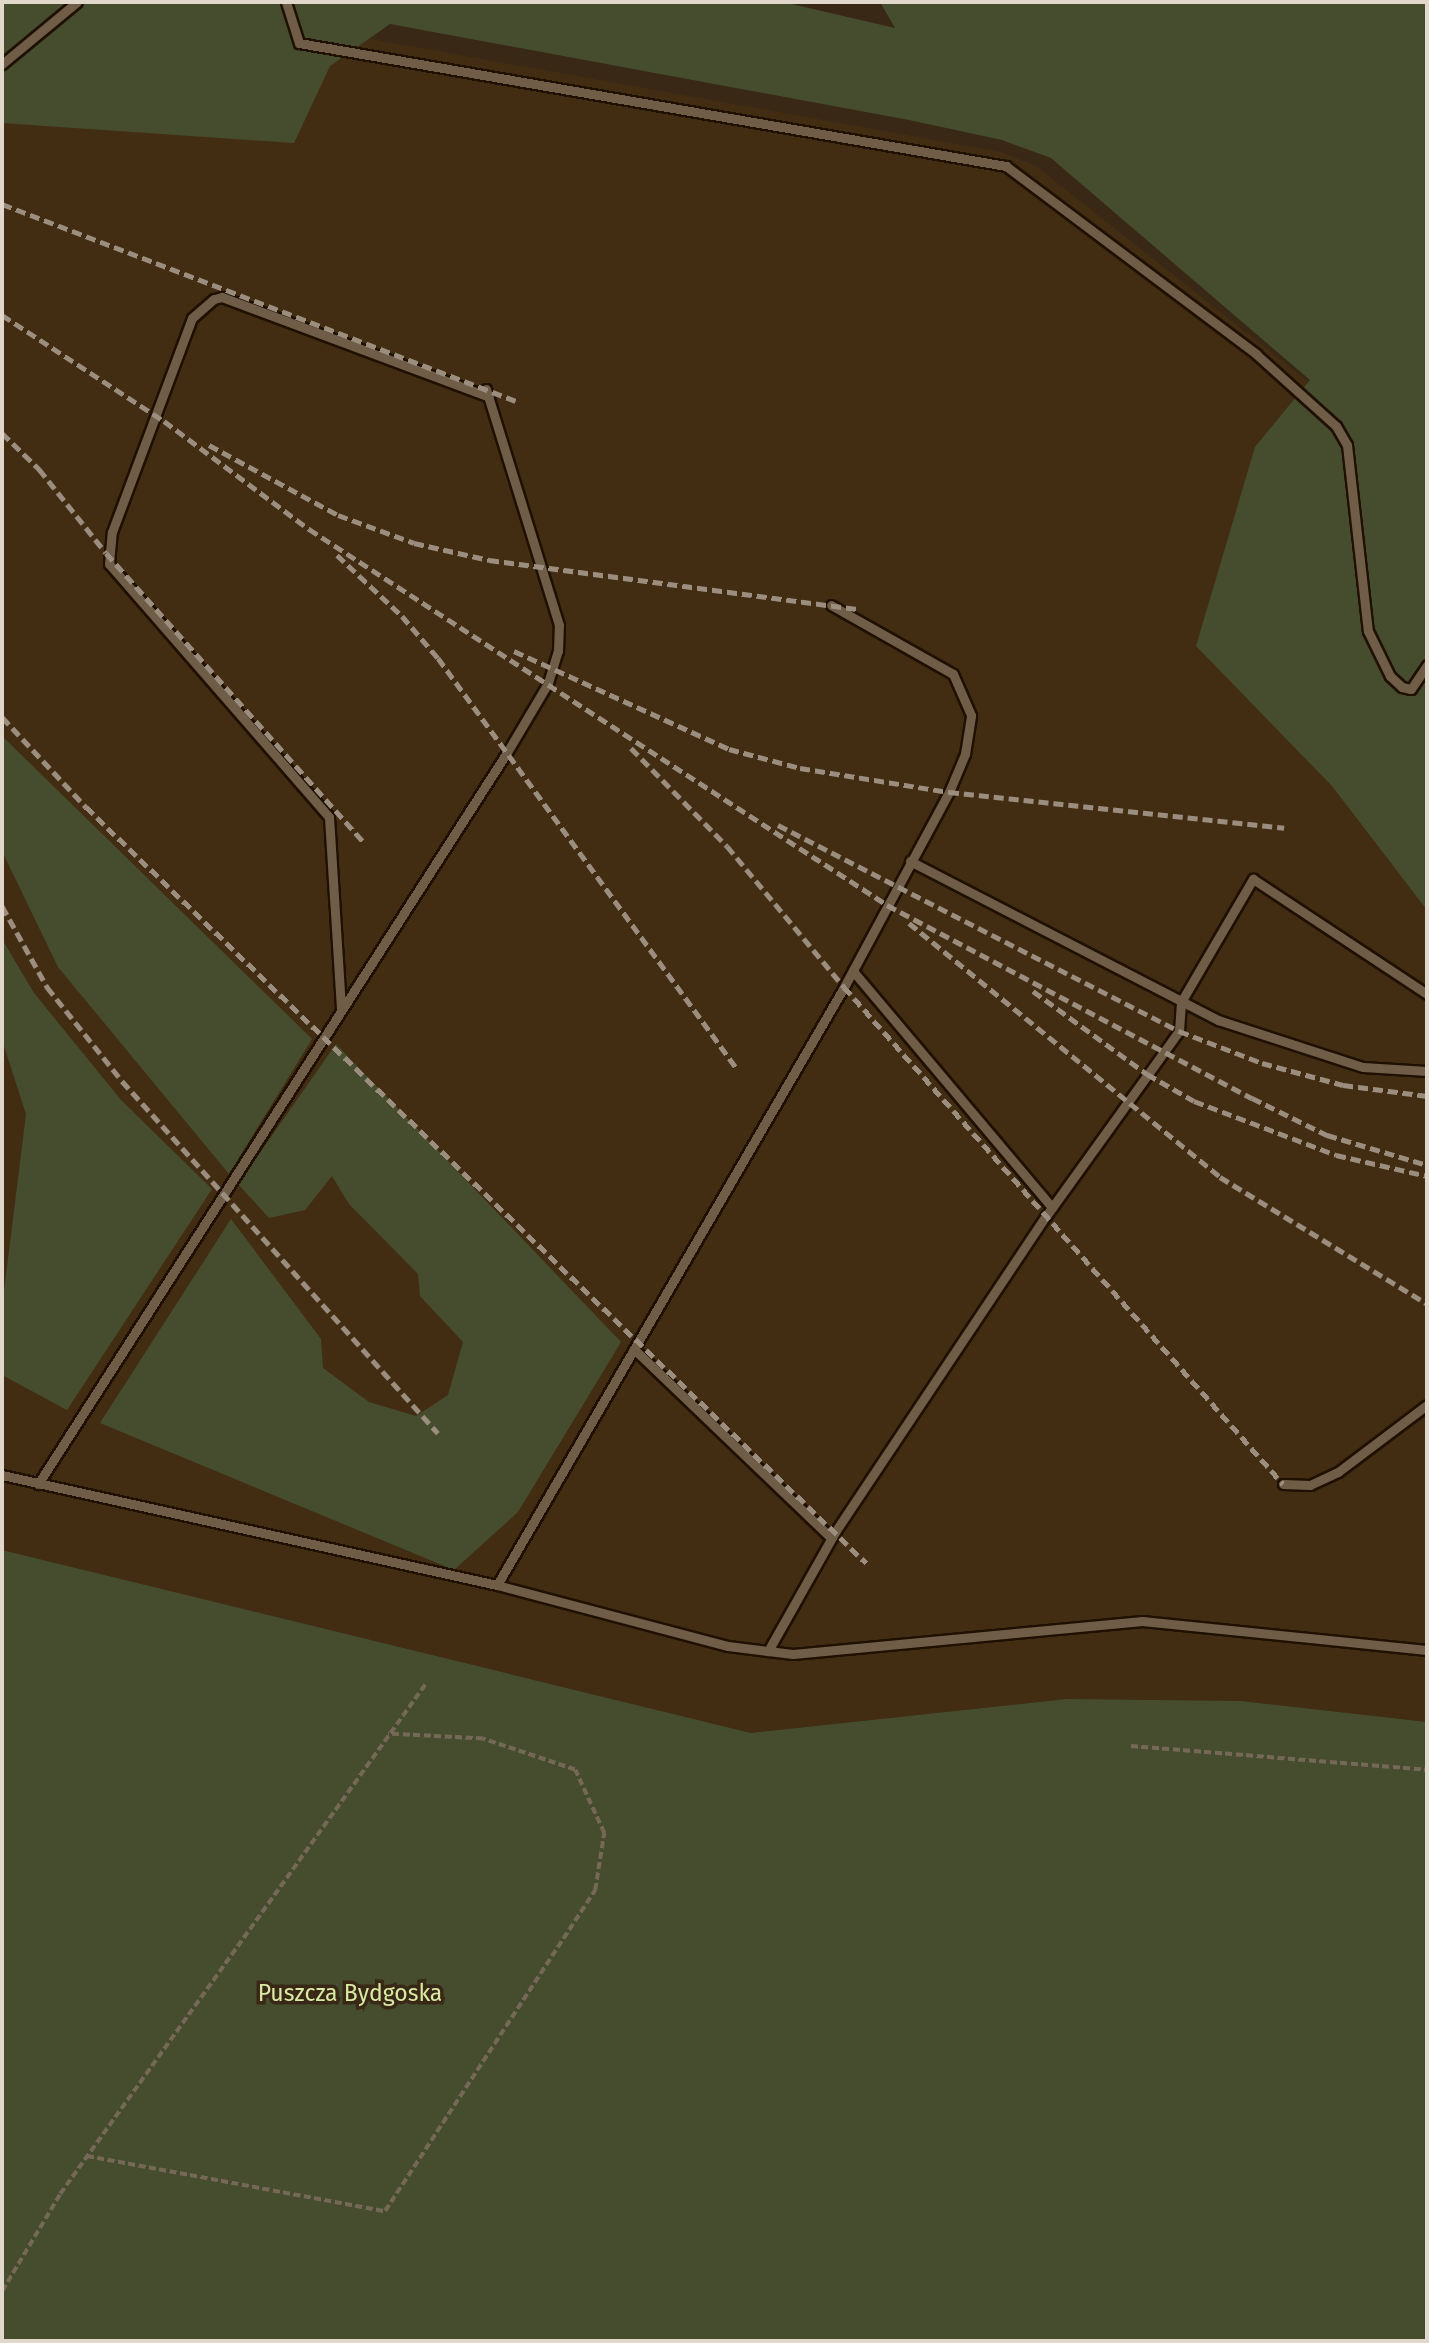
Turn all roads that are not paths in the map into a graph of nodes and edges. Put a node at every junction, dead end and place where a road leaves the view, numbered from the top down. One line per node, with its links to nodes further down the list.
1 (77, 2): 3 (lane)
2 (286, 2): 5 (lane)
3 (2, 64)
4 (831, 605): 6 (lane)
5 (1427, 665)
6 (910, 861): 7 (lane); 9 (lane)
7 (853, 971): 12 (lane); 13 (lane)
8 (1427, 994): 9 (lane)
9 (1181, 1002): 11 (lane); 12 (lane)
10 (341, 1008): 10 (lane); 16 (lane)
11 (1427, 1071)
12 (1052, 1208): 18 (lane)
13 (634, 1349): 18 (lane); 19 (lane)
14 (1427, 1405): 17 (lane)
15 (2, 1475): 16 (lane)
16 (38, 1484): 19 (lane)
17 (1283, 1485)
18 (831, 1538): 21 (lane)
19 (497, 1585): 21 (lane)
20 (1427, 1650): 21 (lane)
21 (768, 1651)

